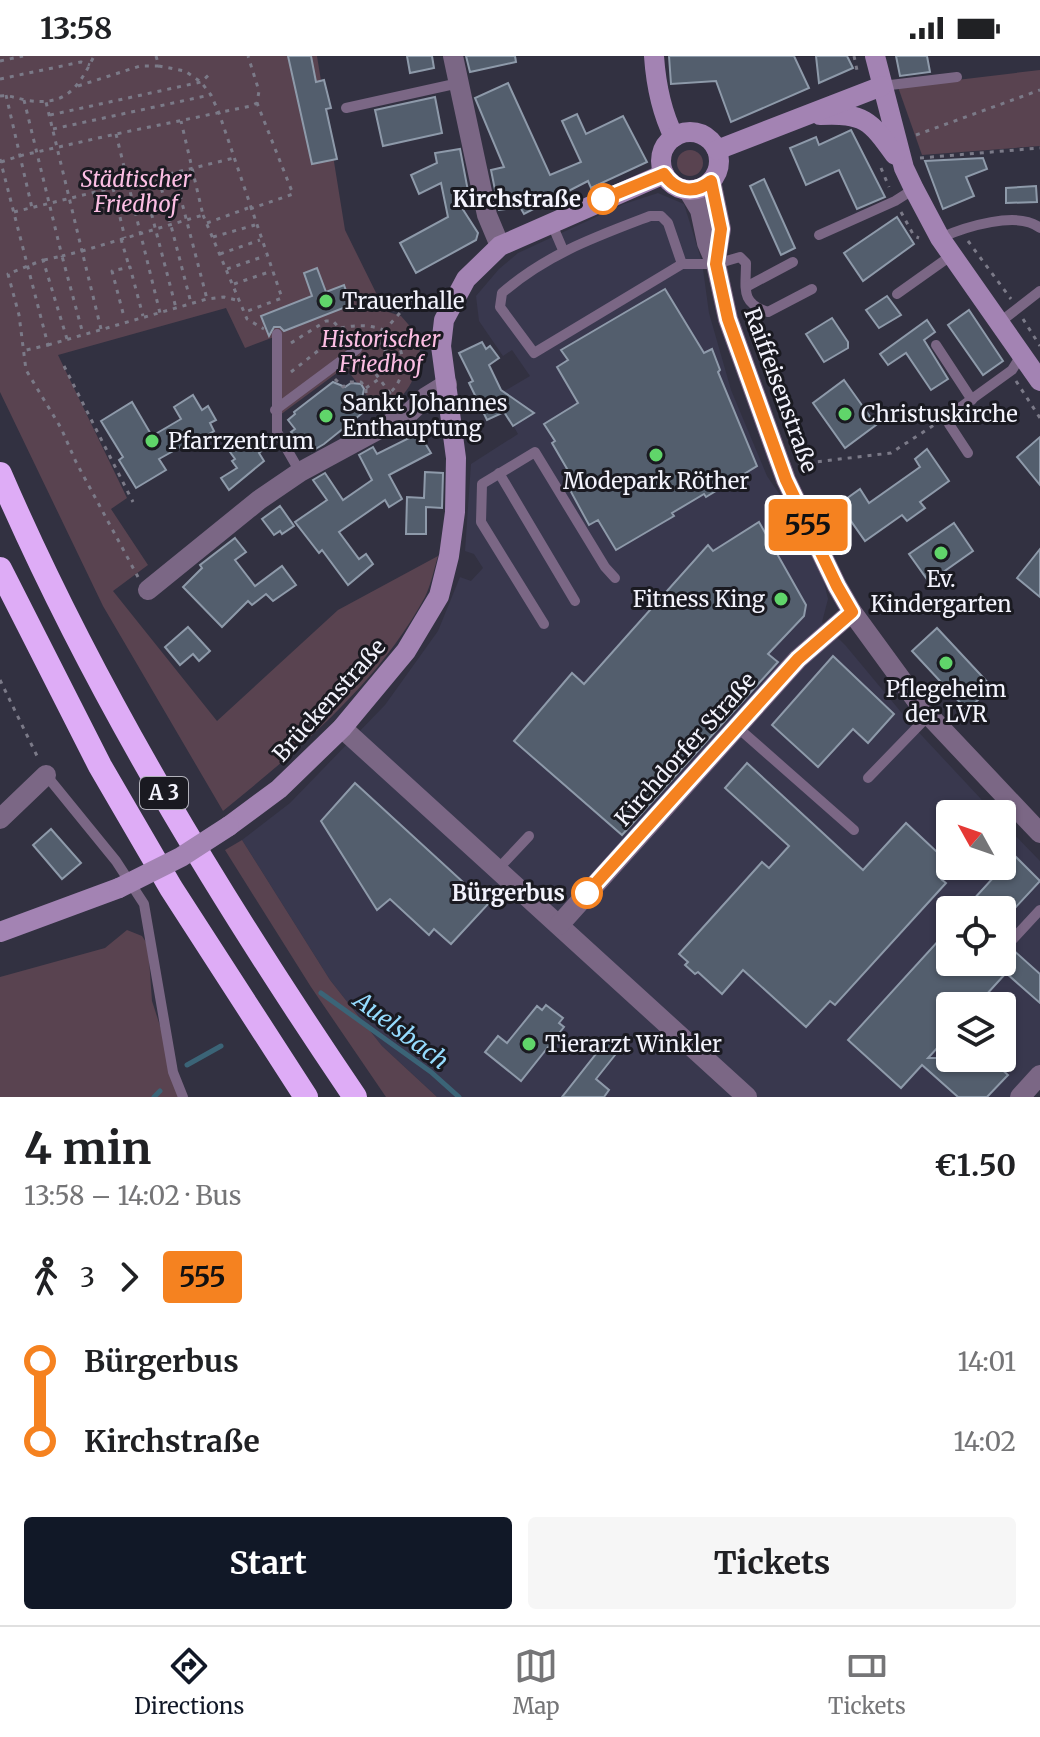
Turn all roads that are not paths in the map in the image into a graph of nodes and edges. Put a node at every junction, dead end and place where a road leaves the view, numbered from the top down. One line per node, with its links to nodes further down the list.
1 (453, 56): 5 (street)
2 (654, 56): 9 (street)
3 (875, 56): 6 (street)
4 (957, 77): 6 (lane)
5 (459, 83): 7 (lane); 20 (street)
6 (882, 86): 8 (street); 11 (street)
7 (346, 108)
8 (804, 116): 10 (street); 11 (street)
9 (674, 137): 10 (street); 12 (street)
10 (717, 150): 13 (street)
11 (911, 163): 14 (street)
12 (664, 174): 15 (street); 16 (street)
13 (711, 181): 15 (street); 25 (street, Raiffeisenstraße)
14 (914, 189): 18 (street); 19 (lane)
15 (688, 190): 25 (street, Raiffeisenstraße)
16 (551, 222): 20 (street); 21 (lane)
17 (1040, 228): 18 (lane)
18 (948, 234): 22 (street)
19 (819, 235)
20 (500, 246): 36 (street)
21 (563, 250): 24 (lane); 24 (lane)
22 (952, 255): 29 (lane); 30 (street)
23 (793, 262): 26 (lane)
24 (682, 264): 25 (lane)
25 (716, 264): 26 (lane); 47 (street, Raiffeisenstraße)
26 (746, 287): 27 (lane)
27 (812, 289)
28 (1040, 291): 30 (lane)
29 (897, 294)
30 (1000, 322): 34 (street)
31 (272, 332): 38 (lane)
32 (936, 345): 37 (lane)
33 (357, 349): 38 (lane)
34 (1031, 350): 35 (street); 37 (lane)
35 (1040, 381)
36 (447, 384): 40 (street); 51 (street, Brückenstraße)
37 (972, 400): 39 (lane)
38 (275, 410): 40 (lane)
39 (968, 453)
40 (300, 472): 45 (street)
41 (499, 473): 44 (lane); 46 (lane); 48 (lane)
42 (0, 474): 66 (highway, A 3)
43 (0, 569): 65 (highway, A 3)
44 (615, 578)
45 (148, 590)
46 (575, 601)
47 (852, 612): 49 (street, Raiffeisenstraße); 50 (street, Kirchdorfer Straße)
48 (544, 624)
49 (929, 715): 53 (lane); 56 (street, Raiffeisenstraße)
50 (737, 727): 55 (lane); 60 (street, Kirchdorfer Straße)
51 (342, 728): 58 (street); 61 (street, Brückenstraße, bridge)
52 (46, 775): 54 (street); 64 (lane)
53 (868, 778)
54 (0, 819)
55 (854, 830)
56 (1040, 833)
57 (529, 836): 58 (lane)
58 (498, 869): 60 (street)
59 (1040, 910): 62 (lane)
60 (559, 925): 67 (street)
61 (0, 932)
62 (1016, 936)
63 (1040, 1075): 68 (street)
64 (183, 1097)
65 (306, 1097)
66 (355, 1097)
67 (747, 1097)
68 (1020, 1097)

